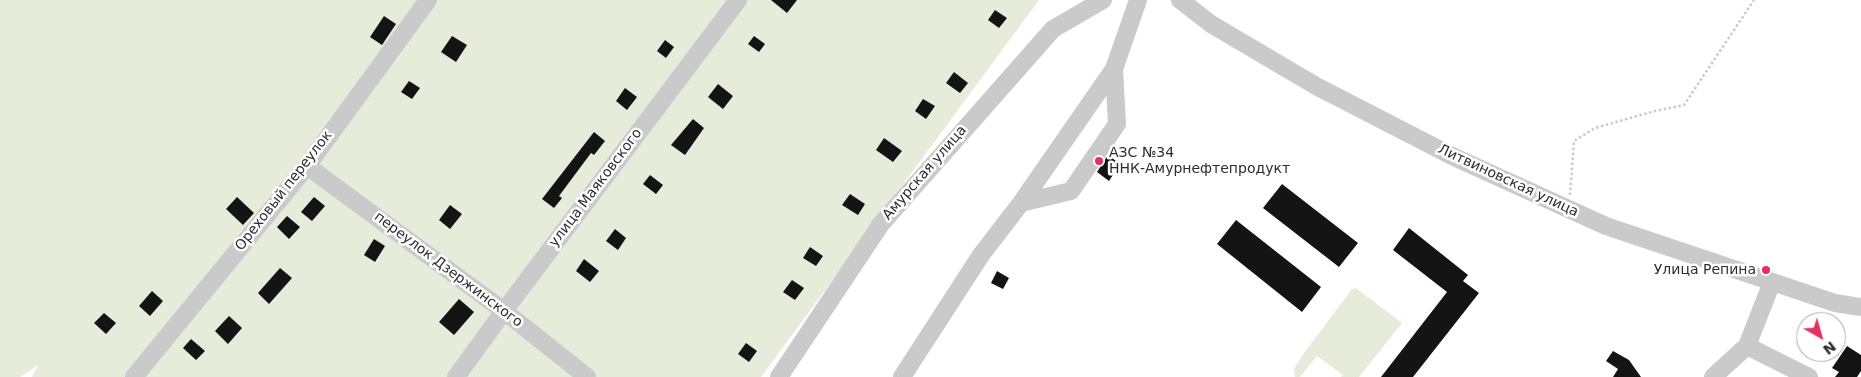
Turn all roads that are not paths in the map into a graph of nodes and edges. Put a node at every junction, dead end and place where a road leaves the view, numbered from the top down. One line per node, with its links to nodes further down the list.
1 (428, 0): 7 (street, Ореховый переулок)
2 (738, 0): 11 (street, улица Маяковского)
3 (1104, 0): 16 (street, Амурская улица)
4 (1138, 0): 6 (street)
5 (1180, 0): 9 (street, Литвиновская улица)
6 (1114, 69): 8 (street); 8 (street)
7 (307, 166): 11 (street, переулок Дзержинского); 13 (street, Ореховый переулок)
8 (1021, 203): 17 (street)
9 (1772, 282): 10 (street, Литвиновская улица); 12 (street)
10 (1861, 307)
11 (504, 311): 14 (street, улица Маяковского); 15 (street, переулок Дзержинского)
12 (1747, 346): 18 (street); 19 (street)
13 (134, 377)
14 (456, 377)
15 (587, 377)
16 (779, 377)
17 (902, 377)
18 (1713, 377)
19 (1809, 377)

